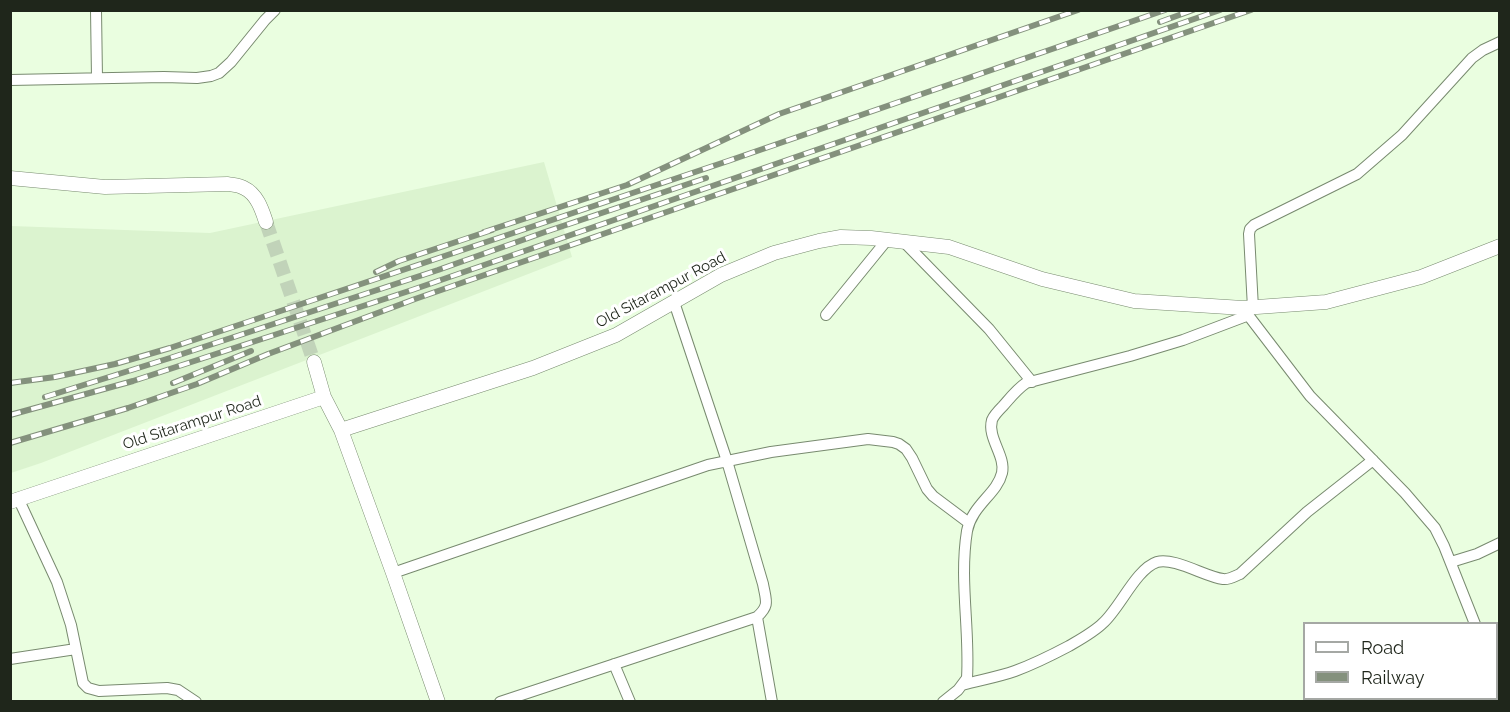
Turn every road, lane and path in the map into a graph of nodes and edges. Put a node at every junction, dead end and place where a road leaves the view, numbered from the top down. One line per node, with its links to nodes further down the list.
1 (96, 10): 4 (street)
2 (275, 10): 4 (street)
3 (1500, 42): 12 (street)
4 (98, 78): 5 (street)
5 (10, 80)
6 (10, 178): 7 (street)
7 (266, 222)
8 (887, 240): 9 (street, Old Sitarampur Road); 11 (street, Old Sitarampur Road); 13 (street)
9 (904, 242): 12 (street, Old Sitarampur Road); 15 (street)
10 (1500, 246): 12 (street, Old Sitarampur Road)
11 (674, 302): 17 (street, Old Sitarampur Road); 19 (street)
12 (1248, 310): 15 (street); 18 (street)
13 (826, 315)
14 (314, 362): 16 (street)
15 (1032, 382): 21 (street)
16 (324, 397): 17 (street); 20 (street, Old Sitarampur Road)
17 (341, 430): 24 (street)
18 (1373, 460): 23 (street); 30 (street)
19 (727, 461): 21 (street); 24 (street); 25 (street)
20 (14, 500): 27 (street)
21 (969, 523): 30 (street)
22 (1500, 543): 23 (street)
23 (1451, 562): 26 (street)
24 (393, 573): 34 (street)
25 (757, 617): 29 (street); 37 (street)
26 (1474, 622)
27 (76, 649): 28 (street); 33 (street)
28 (10, 659)
29 (614, 664): 31 (street); 36 (street)
30 (962, 685): 32 (street)
31 (519, 699): 35 (street)
32 (948, 700)
33 (196, 702)
34 (438, 702)
35 (500, 702)
36 (630, 702)
37 (772, 702)

